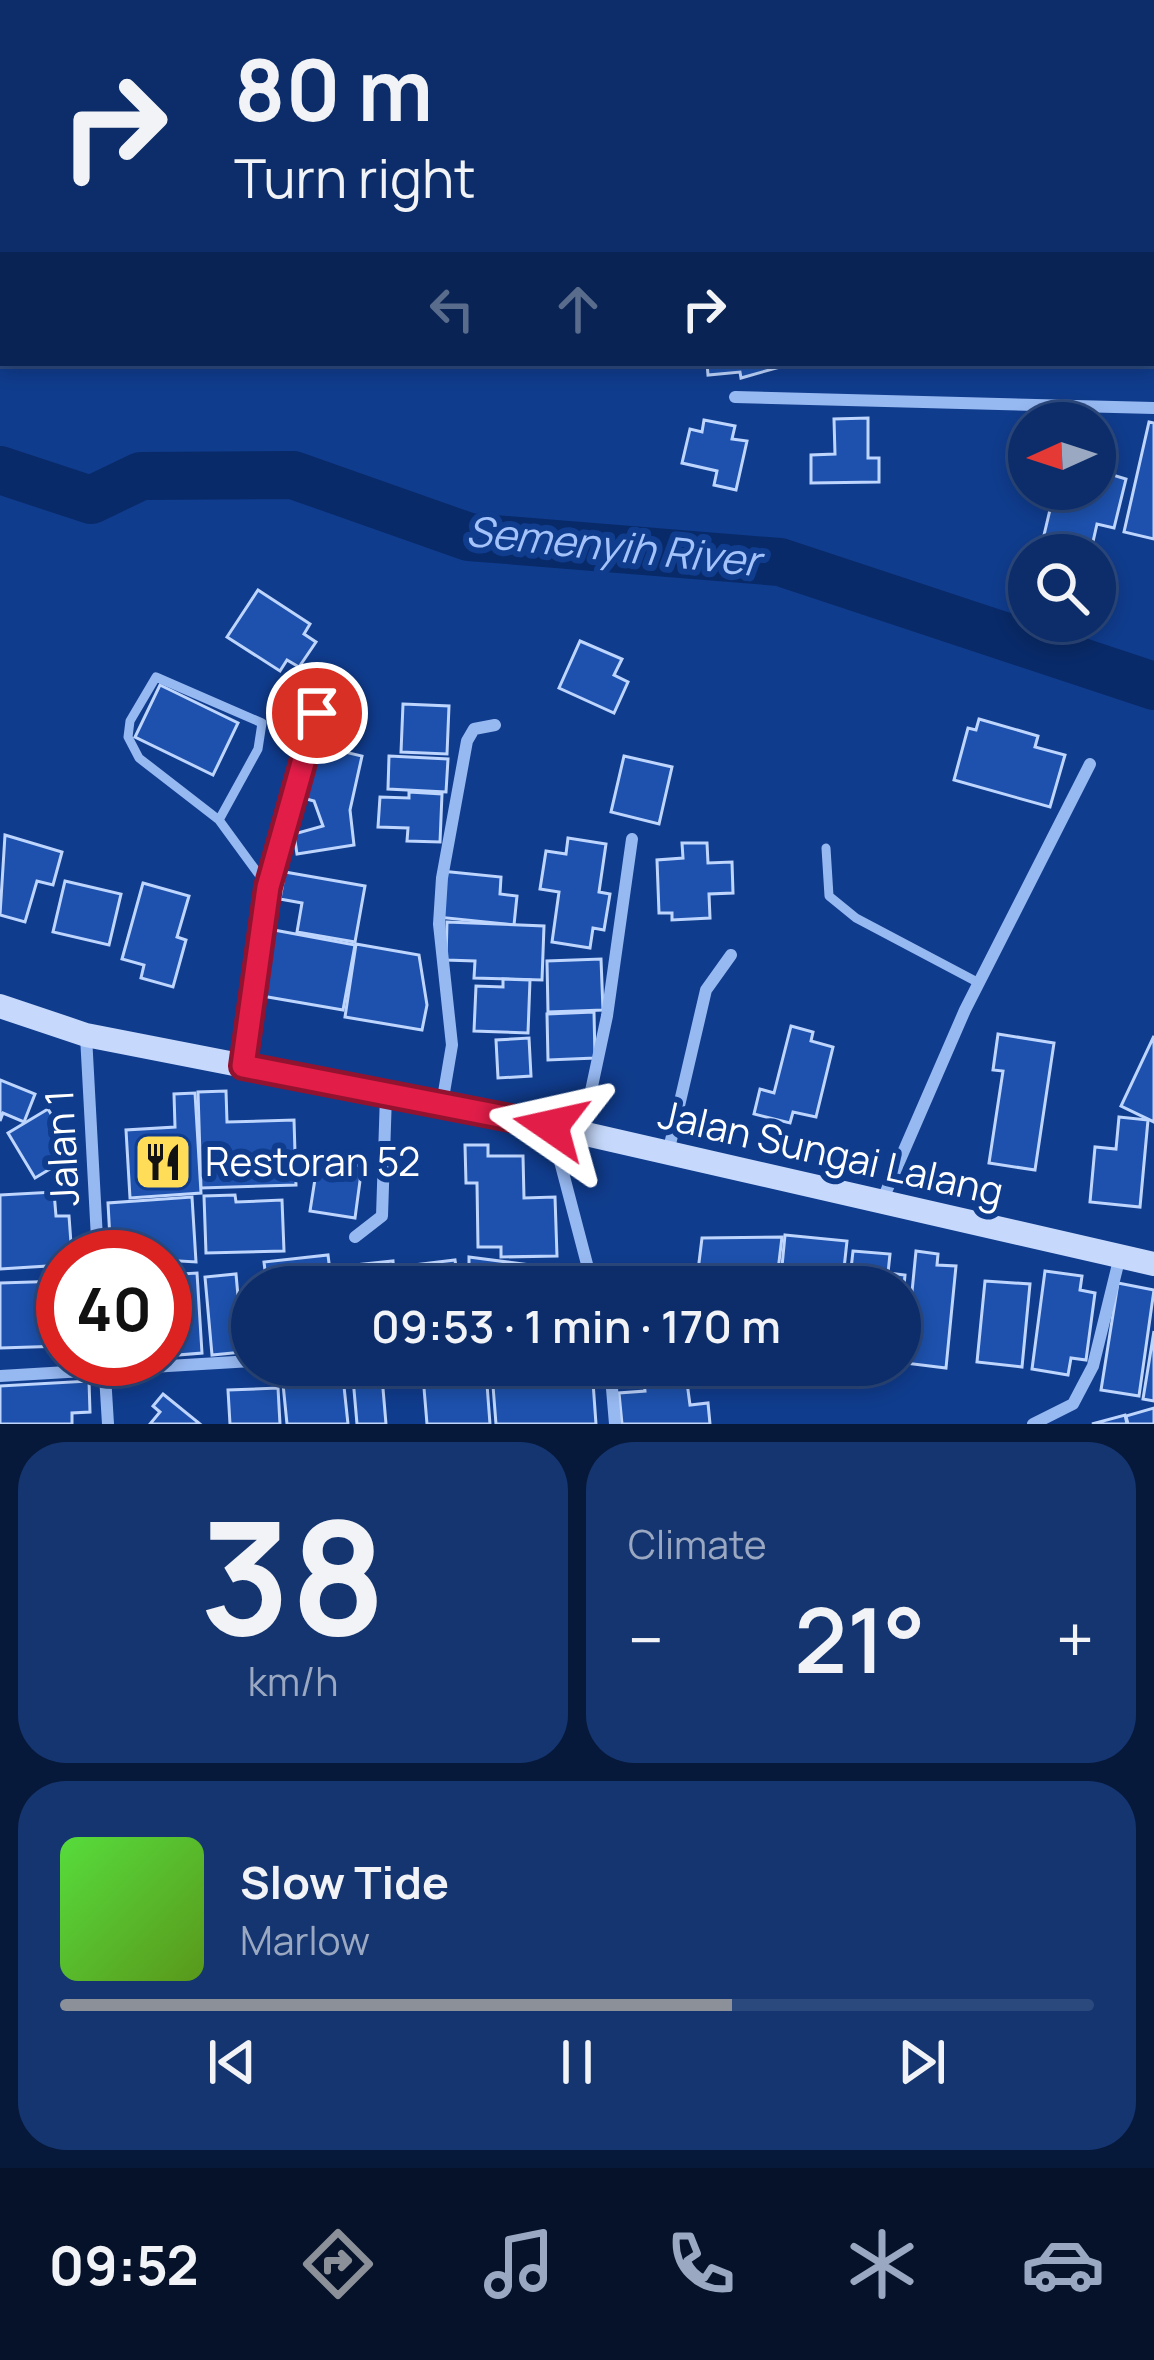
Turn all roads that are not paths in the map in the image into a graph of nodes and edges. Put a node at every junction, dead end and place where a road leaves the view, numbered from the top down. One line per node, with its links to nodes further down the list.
1 (735, 398): 2 (street)
2 (1154, 408)
3 (317, 713): 9 (street)
4 (495, 725): 16 (street)
5 (1090, 764): 11 (street)
6 (219, 820): 6 (lane); 9 (lane)
7 (632, 839): 18 (street)
8 (826, 848): 11 (lane)
9 (268, 887): 14 (street)
10 (731, 955): 19 (street)
11 (979, 983): 20 (street)
12 (0, 1006): 13 (street, Jalan Sungai Lalang)
13 (86, 1035): 14 (street, Jalan Sungai Lalang); 21 (street, Jalan 1)
14 (243, 1066): 15 (street, Jalan Sungai Lalang)
15 (386, 1094): 16 (street, Jalan Sungai Lalang); 22 (street)
16 (442, 1104): 17 (street, Jalan Sungai Lalang)
17 (551, 1126): 18 (street, Jalan Sungai Lalang); 25 (street)
18 (582, 1133): 19 (street, Jalan Sungai Lalang)
19 (668, 1153): 20 (street, Jalan Sungai Lalang)
20 (882, 1202): 23 (street, Jalan Sungai Lalang)
21 (97, 1230)
22 (355, 1237)
23 (1120, 1256): 24 (street, Jalan Sungai Lalang); 34 (street)
24 (1154, 1264)
25 (588, 1266)
26 (231, 1361): 27 (street)
27 (192, 1362)
28 (36, 1372): 29 (street)
29 (0, 1376)
30 (106, 1386): 32 (street)
31 (612, 1386): 33 (street)
32 (108, 1424)
33 (615, 1424)
34 (1033, 1424)

